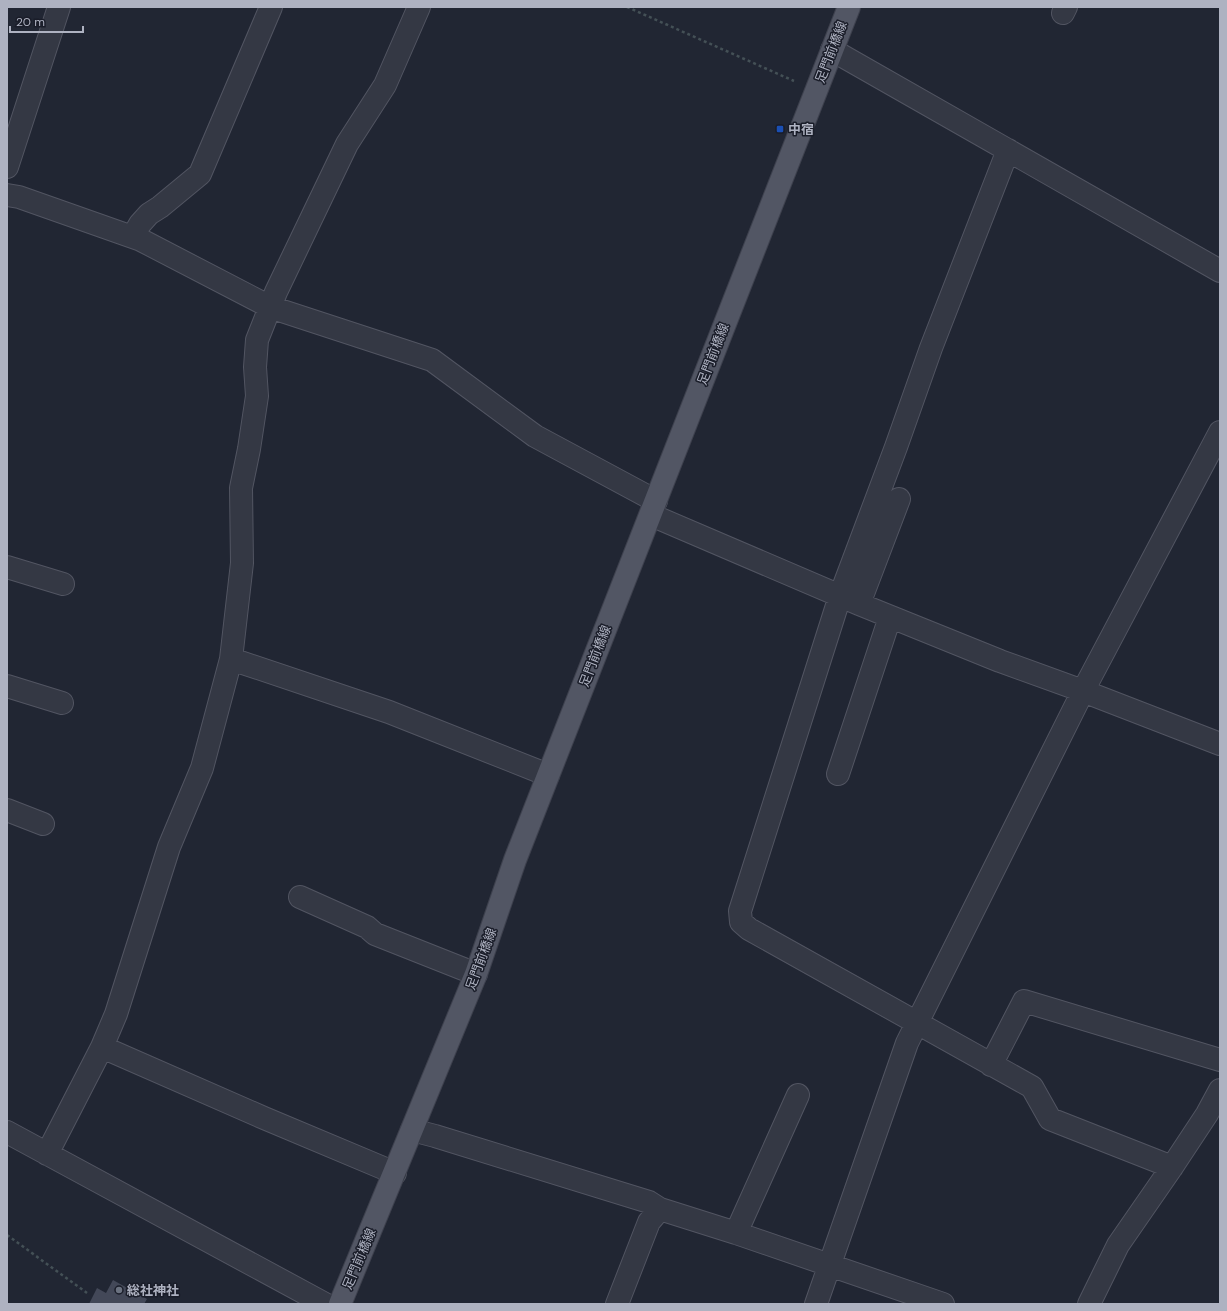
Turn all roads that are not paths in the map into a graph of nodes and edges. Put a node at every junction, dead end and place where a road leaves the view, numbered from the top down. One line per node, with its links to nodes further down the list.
1 (59, 7): 7 (street)
2 (271, 7): 9 (street)
3 (419, 7): 11 (street)
4 (849, 7): 5 (main road, 足門前橋線)
5 (832, 50): 6 (street); 14 (main road, 足門前橋線)
6 (1008, 150): 10 (street); 17 (street)
7 (7, 166)
8 (7, 195): 9 (street)
9 (133, 236): 11 (street)
10 (1220, 270)
11 (270, 307): 14 (street); 19 (street)
12 (1220, 432): 21 (street)
13 (899, 499): 17 (street)
14 (653, 508): 17 (street); 25 (main road, 足門前橋線)
15 (7, 567): 16 (street)
16 (63, 584)
17 (849, 600): 18 (street); 30 (street)
18 (890, 617): 21 (street); 24 (street)
19 (231, 659): 25 (street); 31 (street)
20 (7, 686): 22 (street)
21 (1083, 691): 23 (street); 30 (street)
22 (62, 703)
23 (1220, 744)
24 (838, 774)
25 (548, 775): 29 (main road, 足門前橋線)
26 (7, 810): 27 (street)
27 (43, 824)
28 (300, 897): 29 (street)
29 (476, 974): 36 (main road, 足門前橋線)
30 (917, 1023): 33 (street); 43 (street)
31 (102, 1047): 38 (street); 40 (street)
32 (1220, 1060): 33 (street)
33 (991, 1065): 39 (street)
34 (1220, 1090): 39 (street)
35 (798, 1095): 42 (street)
36 (412, 1130): 40 (main road, 足門前橋線); 41 (street)
37 (7, 1132): 38 (street)
38 (47, 1154): 44 (street)
39 (1172, 1167): 49 (street)
40 (395, 1173): 45 (main road, 足門前橋線)
41 (660, 1210): 42 (street); 46 (street)
42 (736, 1233): 43 (street)
43 (830, 1265): 47 (street); 48 (street)
44 (325, 1304)
45 (340, 1304)
46 (617, 1304)
47 (816, 1304)
48 (943, 1304)
49 (1089, 1304)

